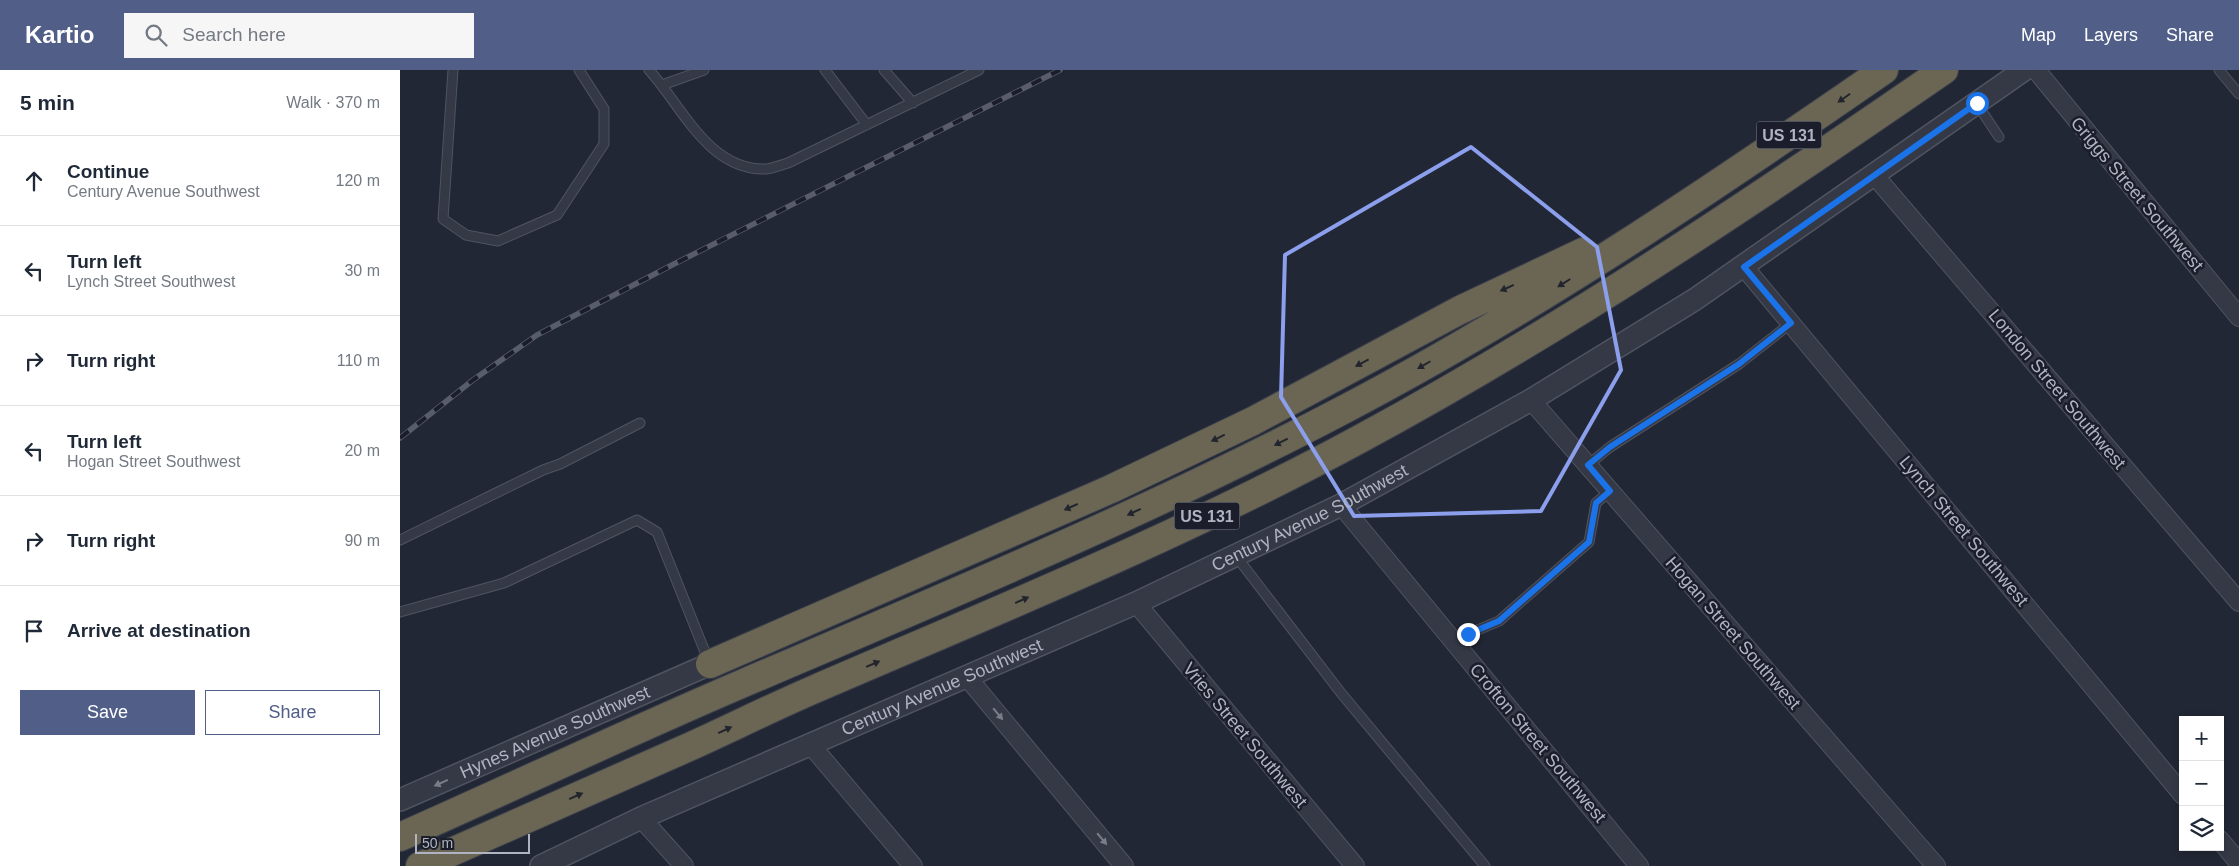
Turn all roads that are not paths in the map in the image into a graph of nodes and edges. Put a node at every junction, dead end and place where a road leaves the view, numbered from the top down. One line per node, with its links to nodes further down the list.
1 (453, 70): 2 (lane)
2 (579, 70)
3 (649, 70): 13 (lane)
4 (704, 70): 13 (lane)
5 (825, 70): 17 (lane)
6 (884, 70): 15 (lane)
7 (979, 70): 15 (lane)
8 (1884, 70): 20 (highway, US 131, one-way to 20)
9 (1944, 70): 40 (highway, US 131, one-way to 9)
10 (2024, 70): 16 (street, Century Avenue Southwest)
11 (2036, 70): 22 (street, Griggs Street Southwest)
12 (2219, 70): 14 (lane)
13 (662, 85): 17 (lane)
14 (2239, 94)
15 (913, 103): 17 (lane)
16 (1977, 103): 18 (lane); 19 (street, Century Avenue Southwest)
17 (867, 126)
18 (1999, 137)
19 (1875, 176): 21 (street, Century Avenue Southwest); 31 (street, London Street Southwest)
20 (1693, 200): 35 (highway, one-way to 35); 42 (highway, US 131, one-way to 42)
21 (1744, 267): 23 (street, Lynch Street Southwest); 24 (street, Century Avenue Southwest)
22 (2239, 317)
23 (1791, 323): 26 (lane); 38 (street, Lynch Street Southwest)
24 (1531, 400): 26 (street, Hogan Street Southwest); 28 (street, Century Avenue Southwest)
25 (640, 424): 29 (lane)
26 (1588, 465): 27 (street, Hogan Street Southwest)
27 (1610, 491): 34 (lane); 54 (street, Hogan Street Southwest)
28 (1341, 505): 30 (street, Century Avenue Southwest); 34 (street, Crofton Street Southwest)
29 (400, 540)
30 (1235, 556): 32 (street, Century Avenue Southwest); 52 (lane)
31 (2239, 602)
32 (1136, 603): 36 (street, Century Avenue Southwest); 51 (street, Vries Street Southwest)
33 (400, 612): 35 (lane)
34 (1456, 644): 53 (street, Crofton Street Southwest)
35 (710, 664): 39 (street, Hynes Avenue Southwest, one-way to 39)
36 (967, 677): 37 (street, Century Avenue Southwest); 50 (street, one-way to 50)
37 (810, 744): 41 (street, Century Avenue Southwest); 49 (street)
38 (2179, 790)
39 (400, 800)
40 (544, 811): 45 (highway, US 131); 46 (highway)
41 (641, 818): 47 (street, Century Avenue Southwest); 48 (street)
42 (400, 837)
43 (2224, 845): 44 (street)
44 (2239, 863)
45 (420, 866)
46 (443, 866)
47 (542, 866)
48 (684, 866)
49 (913, 866)
50 (1124, 866)
51 (1355, 866)
52 (1485, 866)
53 (1639, 866)
54 (1936, 866)

